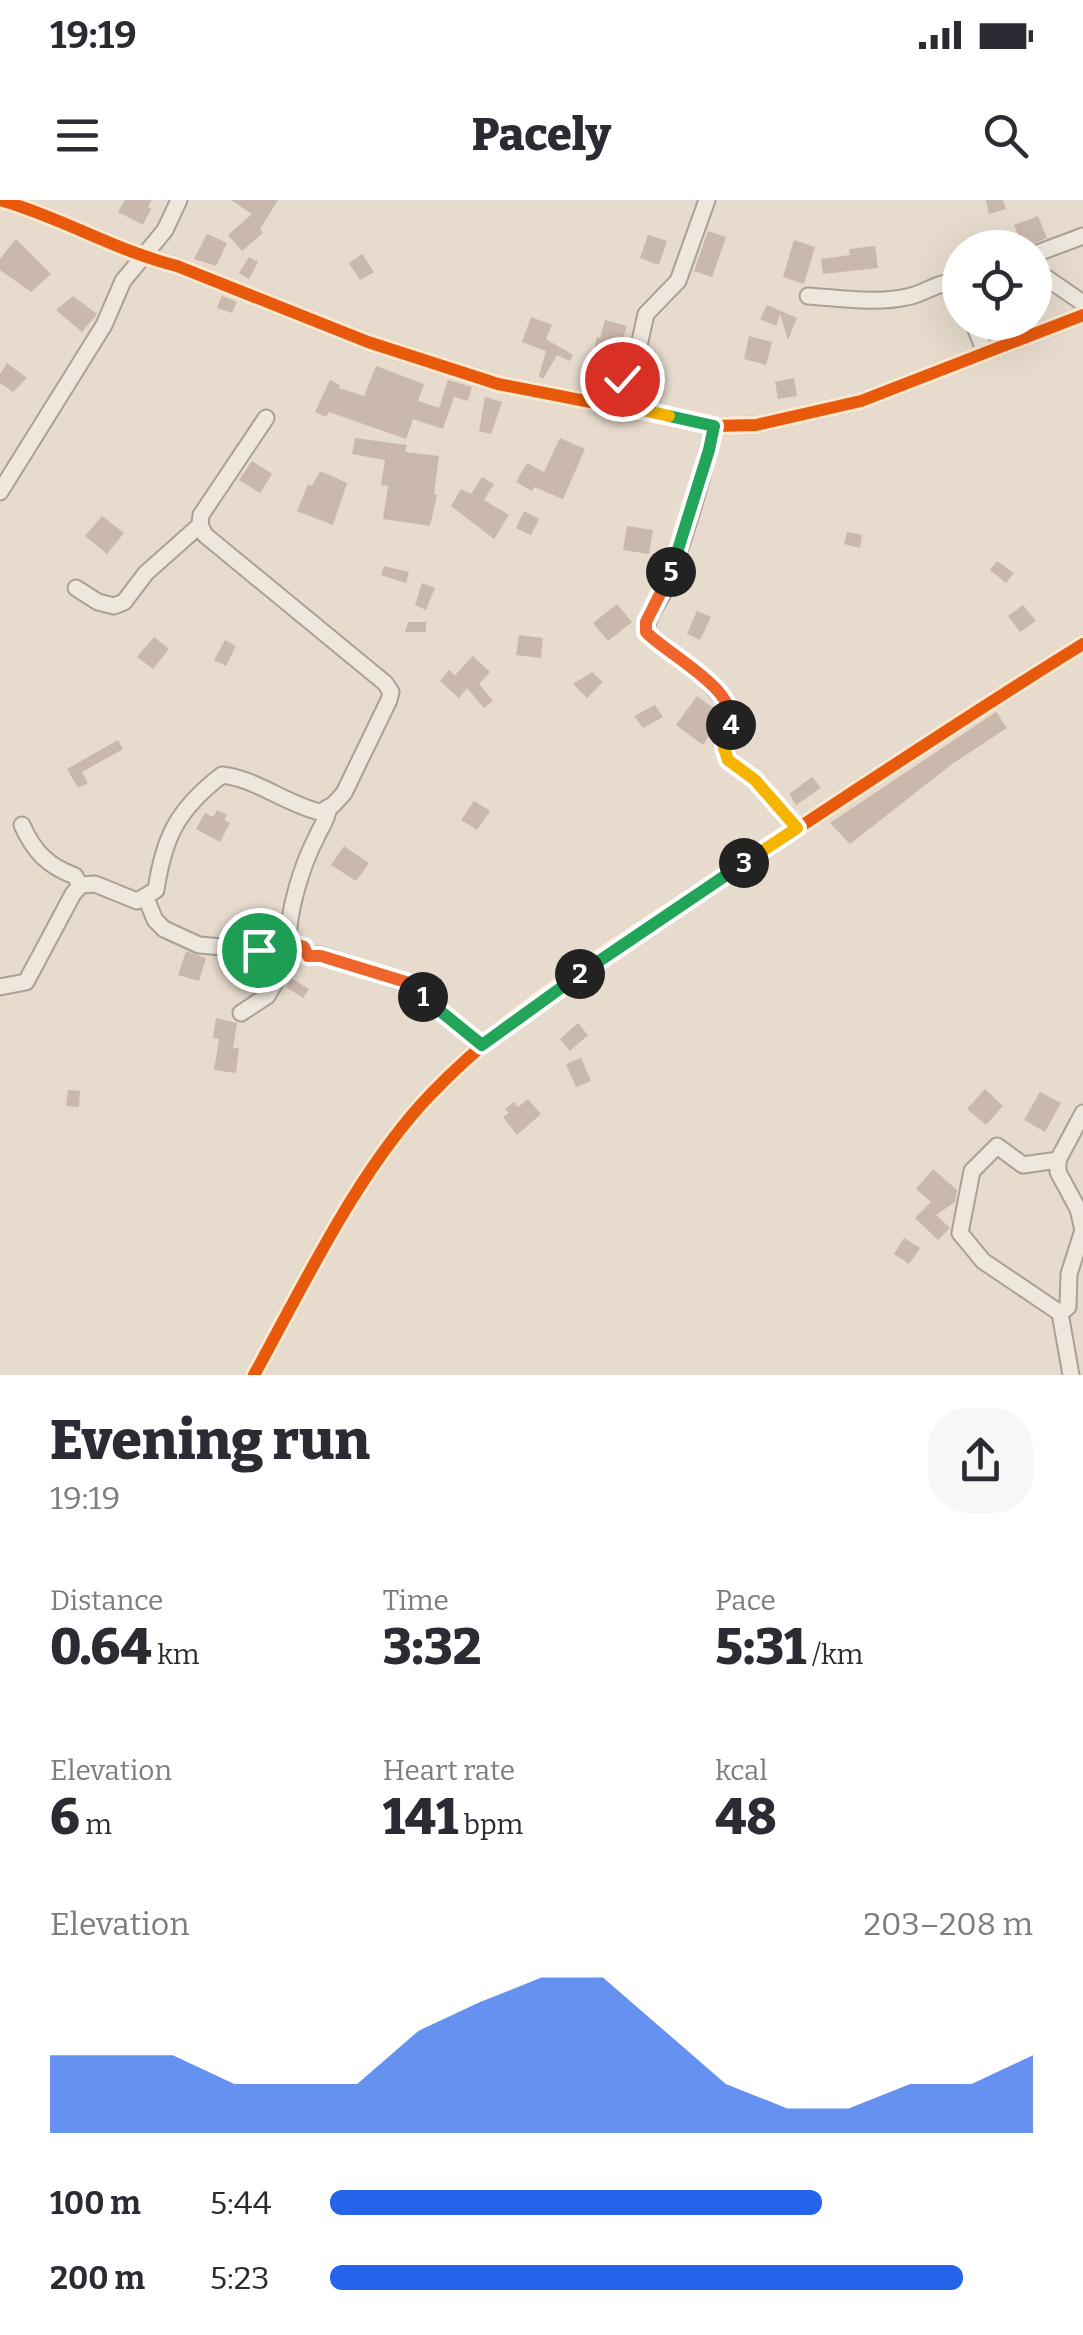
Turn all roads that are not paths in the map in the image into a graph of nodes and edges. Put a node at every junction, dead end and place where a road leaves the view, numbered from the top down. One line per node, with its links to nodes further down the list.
1 (179, 200): 6 (street)
2 (708, 200): 14 (street)
3 (9, 201): 6 (street)
4 (1083, 236): 5 (street)
5 (1052, 248)
6 (141, 257): 14 (street); 17 (street)
7 (1052, 282): 10 (street)
8 (942, 283): 9 (street)
9 (808, 296)
10 (1083, 303)
11 (1083, 315): 13 (street)
12 (980, 340): 13 (street)
13 (985, 352): 16 (street)
14 (617, 404): 16 (street)
15 (266, 418): 18 (street)
16 (714, 426): 23 (street)
17 (0, 492)
18 (200, 525): 19 (street); 21 (street)
19 (76, 588)
20 (1083, 644): 23 (street)
21 (329, 807): 25 (street); 26 (street)
22 (22, 825): 24 (street)
23 (797, 828): 29 (street)
24 (80, 886): 25 (street); 27 (street)
25 (146, 898): 26 (street)
26 (289, 950): 28 (street); 29 (street)
27 (0, 986)
28 (241, 1013)
29 (482, 1045): 33 (street)
30 (1083, 1113): 31 (street)
31 (1058, 1160): 32 (street); 32 (street)
32 (1060, 1313): 34 (street)
33 (254, 1375)
34 (1070, 1375)

